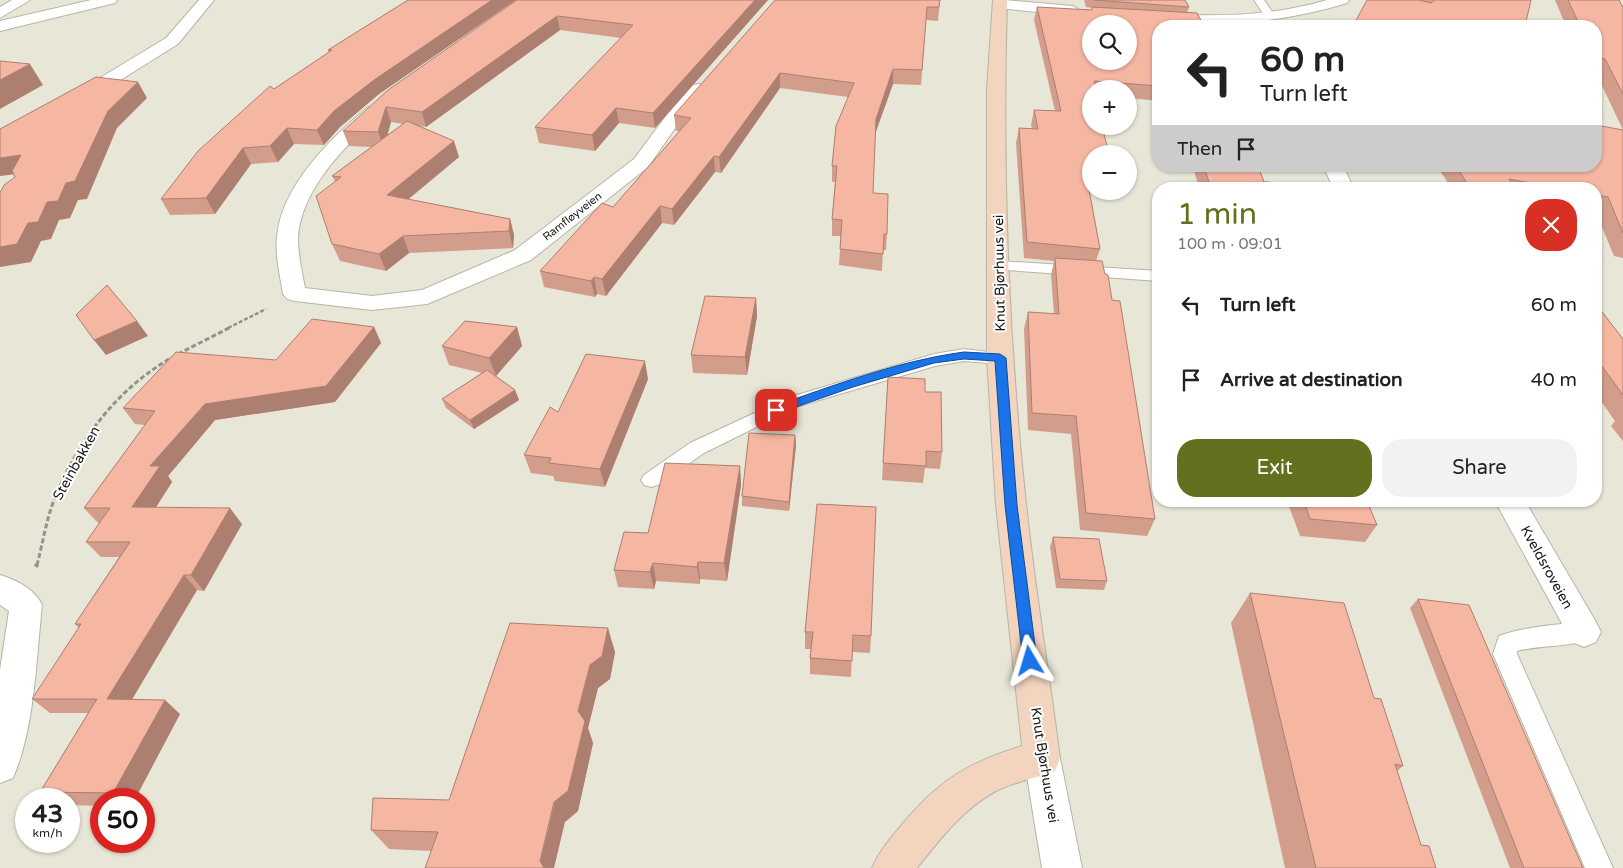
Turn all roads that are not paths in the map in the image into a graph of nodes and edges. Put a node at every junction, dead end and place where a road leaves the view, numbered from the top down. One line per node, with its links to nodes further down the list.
1 (23, 0): 10 (street)
2 (87, 0): 8 (street)
3 (110, 0): 8 (street)
4 (1259, 0): 11 (lane)
5 (1342, 0): 11 (street)
6 (210, 1): 17 (street)
7 (1000, 2): 9 (street); 18 (main road, Knut Bjørhuus vei)
8 (72, 10): 14 (street)
9 (1085, 12)
10 (0, 13)
11 (1270, 16): 12 (street); 13 (street)
12 (1151, 18)
13 (1275, 20)
14 (0, 26)
15 (710, 77): 16 (street, Ramfløyveien)
16 (386, 100)
17 (64, 106)
18 (998, 266): 19 (lane); 20 (main road, Knut Bjørhuus vei)
19 (1152, 276)
20 (1000, 358): 21 (lane); 25 (main road, Knut Bjørhuus vei)
21 (651, 480)
22 (1513, 507): 24 (street, Kveldsroveien)
23 (13, 596): 26 (street)
24 (1584, 632): 29 (lane)
25 (1042, 758): 27 (main road); 28 (street, Knut Bjørhuus vei)
26 (0, 765)
27 (892, 868)
28 (1062, 868)
29 (1600, 868)

